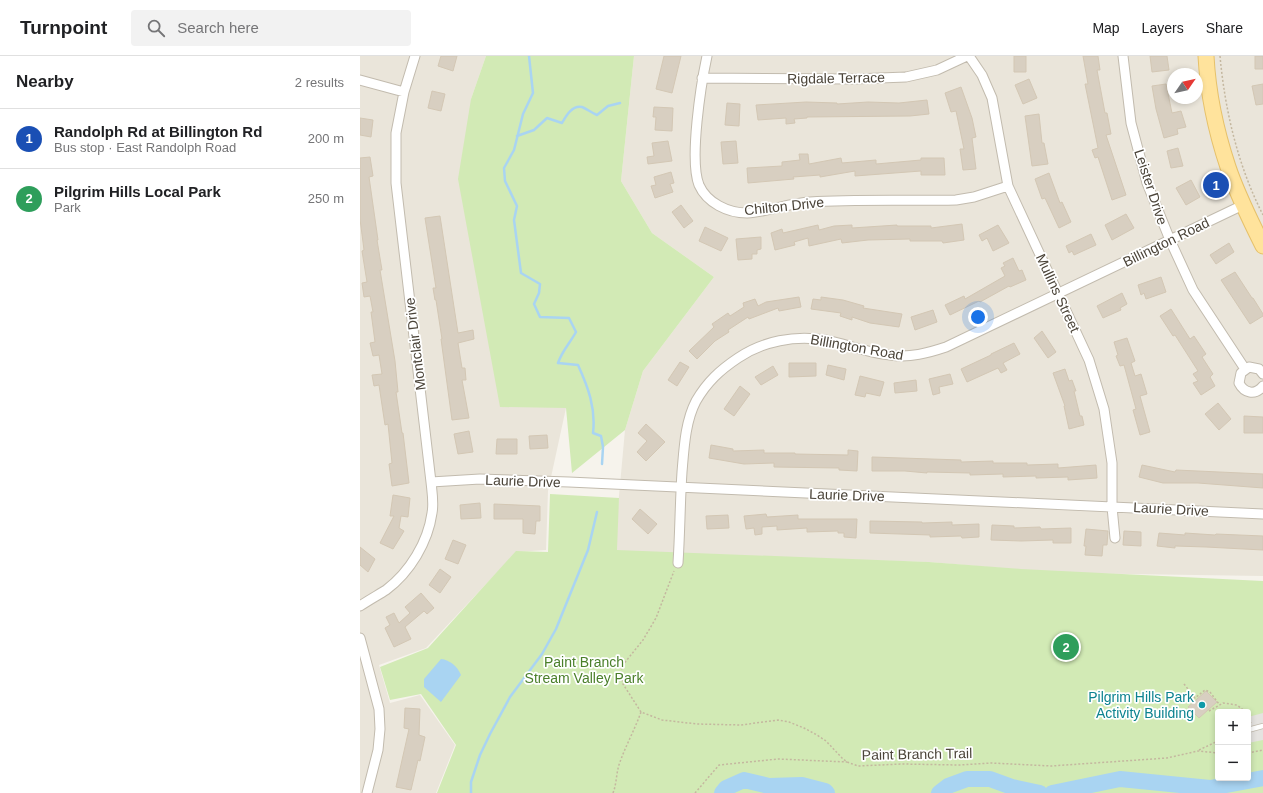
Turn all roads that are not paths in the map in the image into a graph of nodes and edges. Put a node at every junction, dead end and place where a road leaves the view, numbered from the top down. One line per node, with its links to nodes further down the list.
1 (415, 56): 8 (street, Montclair Drive)
2 (707, 56): 6 (street, Chilton Drive)
3 (968, 56): 6 (street, Rigdale Terrace); 9 (street, Mullins Street)
4 (1123, 56): 11 (street, Leister Drive)
5 (1206, 56): 10 (main road)
6 (702, 78): 9 (street, Chilton Drive)
7 (360, 80): 8 (street)
8 (404, 92): 17 (street, Montclair Drive)
9 (1008, 186): 13 (street, Mullins Street)
10 (1243, 205): 11 (street, Billington Road); 12 (main road)
11 (1170, 240): 13 (street, Billington Road); 14 (street, Leister Drive)
12 (1263, 246)
13 (1058, 294): 18 (street, Billington Road); 19 (street, Mullins Street)
14 (1244, 369): 15 (street); 16 (street)
15 (1263, 374)
16 (1263, 386)
17 (431, 482): 18 (street, Laurie Drive); 23 (street, Montclair Drive)
18 (681, 488): 19 (street, Laurie Drive); 22 (street, Billington Road)
19 (1112, 506): 20 (street, Laurie Drive); 21 (street, Mullins Street)
20 (1263, 514)
21 (1115, 538)
22 (678, 563)
23 (360, 606)
24 (360, 638): 27 (street)
25 (1263, 726): 26 (lane)
26 (1251, 729)
27 (367, 793)

